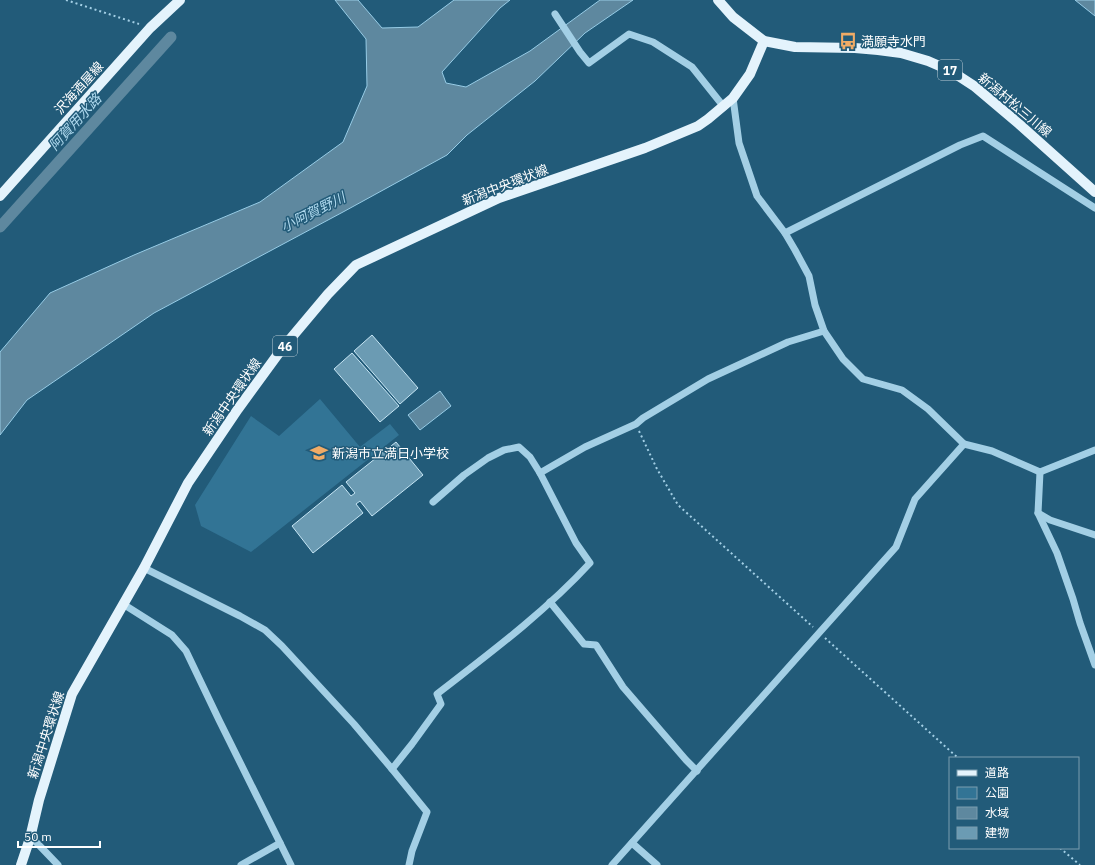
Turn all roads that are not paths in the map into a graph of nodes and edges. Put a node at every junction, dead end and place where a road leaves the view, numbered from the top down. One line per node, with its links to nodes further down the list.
1 (180, 0): 8 (main road, 沢海酒屋線)
2 (718, 0): 4 (main road, 17)
3 (554, 14): 6 (street)
4 (764, 41): 5 (main road, 新潟中央環状線 / 46); 7 (main road, 新潟村松三川線 / 17)
5 (732, 98): 6 (main road, 新潟中央環状線 / 46); 10 (street)
6 (724, 107): 19 (main road, 新潟中央環状線 / 46)
7 (1095, 192)
8 (0, 196)
9 (1095, 208): 10 (street)
10 (786, 233): 11 (street)
11 (824, 331): 12 (street); 14 (street)
12 (964, 444): 15 (street); 24 (street)
13 (1095, 450): 15 (street)
14 (540, 472): 16 (street); 20 (street)
15 (1040, 472): 17 (street)
16 (433, 502)
17 (1038, 513): 18 (street); 22 (street)
18 (1095, 535)
19 (144, 568): 21 (main road, 新潟中央環状線 / 46); 23 (street)
20 (550, 602): 23 (street); 24 (street)
21 (123, 604): 25 (main road, 新潟中央環状線 / 46); 26 (street)
22 (1095, 665)
23 (392, 769): 32 (street)
24 (697, 771): 27 (street)
25 (30, 838): 28 (main road, 新潟中央環状線 / 46); 29 (street)
26 (280, 843): 30 (street); 31 (street)
27 (632, 843): 33 (street); 34 (street)
28 (21, 865)
29 (58, 865)
30 (241, 865)
31 (291, 865)
32 (409, 865)
33 (612, 865)
34 (657, 865)

